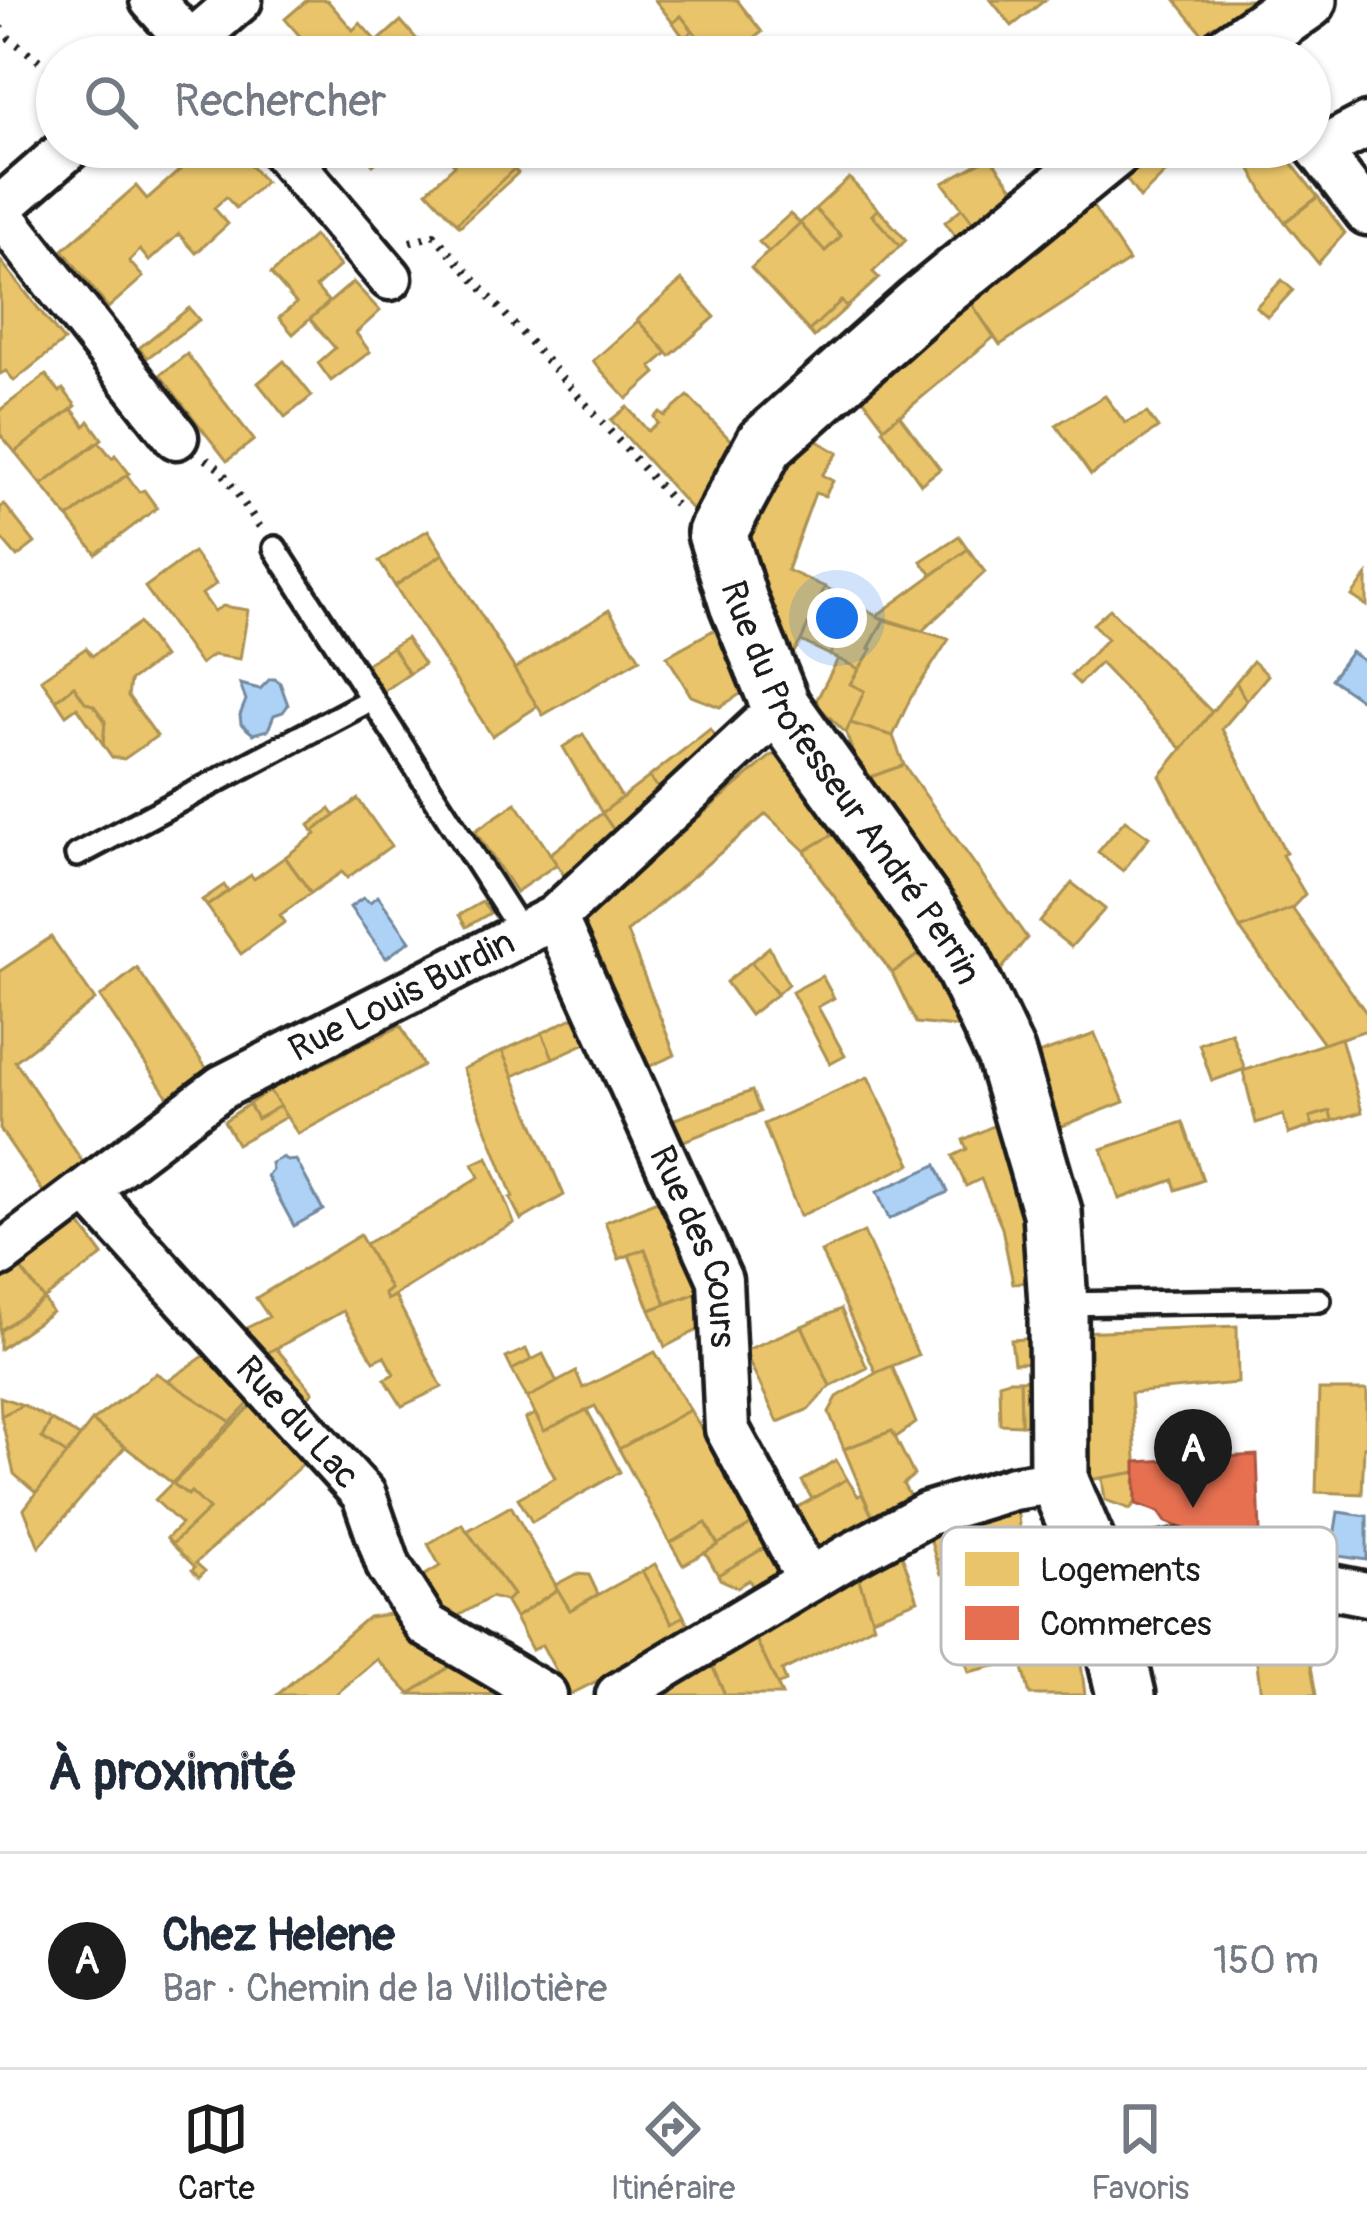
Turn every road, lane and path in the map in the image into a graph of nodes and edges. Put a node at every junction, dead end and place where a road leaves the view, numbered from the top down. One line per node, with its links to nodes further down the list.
1 (152, 0): 5 (street)
2 (240, 0): 6 (street)
3 (1306, 0): 7 (street)
4 (0, 28): 8 (path)
5 (178, 36)
6 (205, 36)
7 (1260, 36)
8 (36, 58)
9 (1367, 125): 10 (street)
10 (1331, 138)
11 (1331, 165): 16 (street)
12 (47, 168): 15 (street)
13 (297, 168): 17 (street)
14 (1088, 168): 20 (street, Rue du Professeur André Perrin)
15 (0, 210): 18 (street)
16 (1367, 213)
17 (379, 266): 20 (path)
18 (176, 437): 19 (path)
19 (274, 548): 21 (lane)
20 (725, 560): 22 (street, Rue du Professeur André Perrin)
21 (372, 699): 23 (lane); 24 (lane)
22 (782, 707): 24 (street, Rue Louis Burdin); 28 (street, Rue du Professeur André Perrin)
23 (77, 854)
24 (538, 925): 25 (street, Rue Louis Burdin); 31 (street, Rue des Cours)
25 (88, 1191): 26 (street, Rue Louis Burdin); 35 (street, Rue du Lac)
26 (0, 1255)
27 (1319, 1300): 28 (lane)
28 (1058, 1304): 29 (street, Rue du Professeur André Perrin)
29 (1059, 1481): 30 (street, Rue du Professeur André Perrin); 31 (street)
30 (1079, 1527)
31 (809, 1580): 36 (street)
32 (1337, 1588): 33 (street)
33 (1367, 1594)
34 (1119, 1665): 37 (street, Rue du Professeur André Perrin)
35 (545, 1695)
36 (618, 1695)
37 (1126, 1695)

